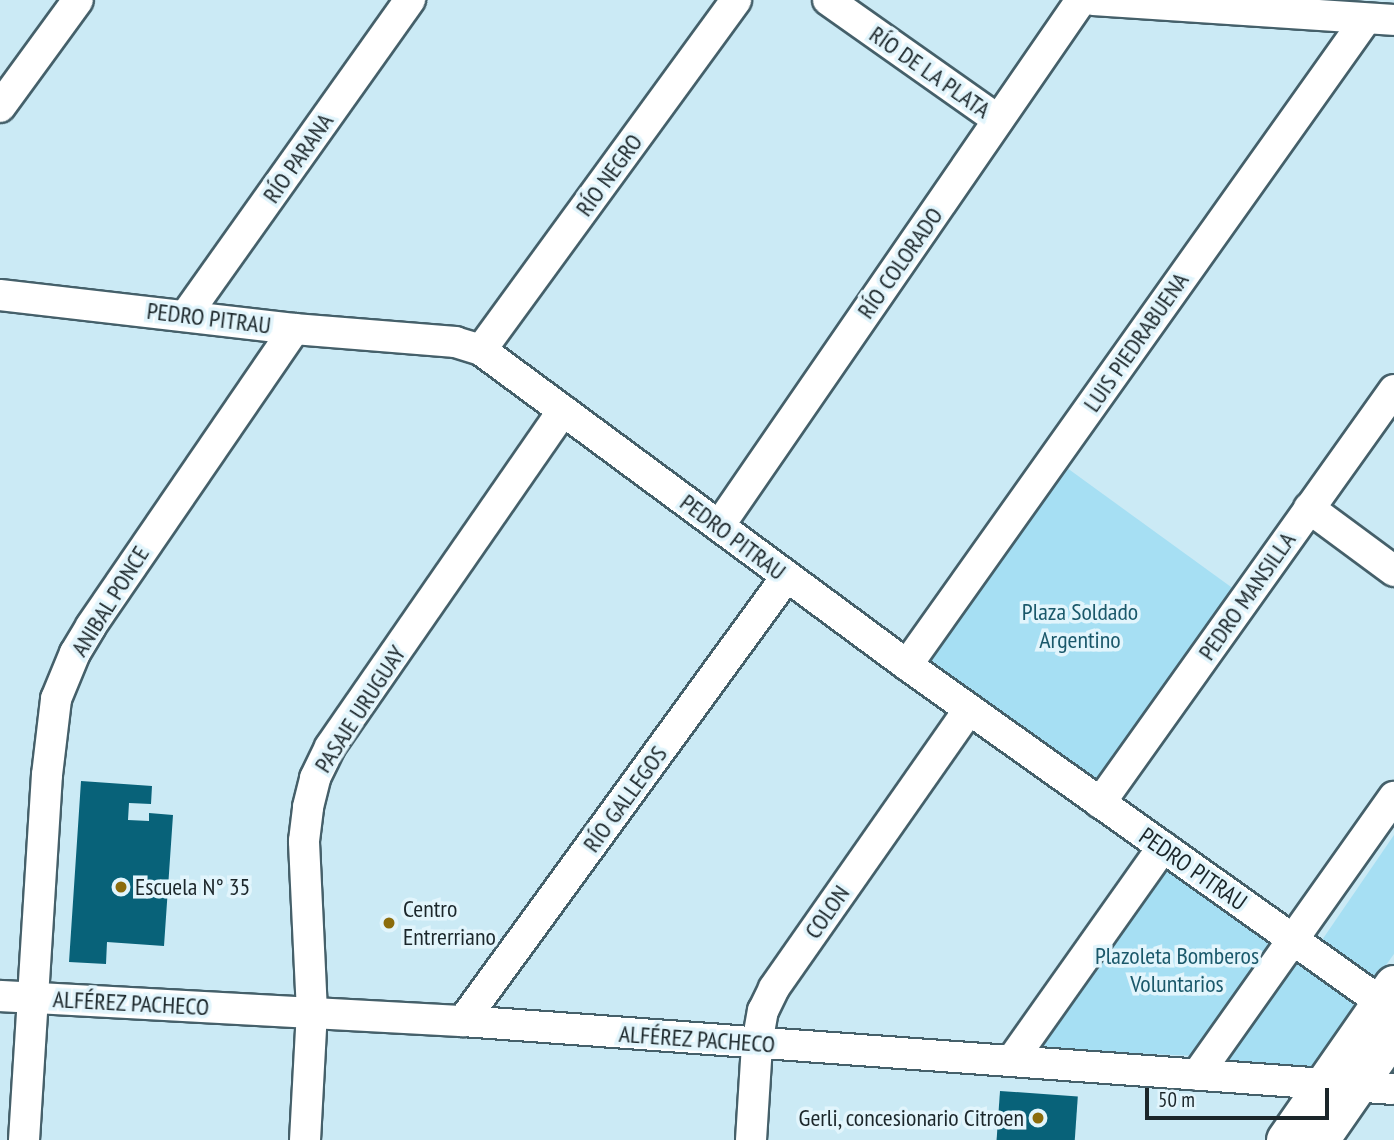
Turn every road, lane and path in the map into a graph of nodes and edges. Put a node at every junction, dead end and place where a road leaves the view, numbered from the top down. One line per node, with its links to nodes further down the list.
1 (78, 0): 9 (street)
2 (410, 0): 12 (street, RÍO PARANA)
3 (736, 0): 14 (street, RÍO NEGRO)
4 (828, 0): 10 (street, RÍO DE LA PLATA)
5 (1081, 0): 10 (street, RÍO COLORADO)
6 (1093, 0): 7 (street)
7 (1288, 7): 8 (street)
8 (1380, 19): 21 (street, LUIS PIEDRABUENA)
9 (0, 107)
10 (998, 120): 18 (street, RÍO COLORADO)
11 (0, 295): 12 (street, PEDRO PITRAU)
12 (186, 315): 13 (street, PEDRO PITRAU)
13 (294, 329): 14 (street, PEDRO PITRAU); 28 (street, ANIBAL PONCE)
14 (481, 350): 16 (street, PEDRO PITRAU)
15 (1394, 390): 17 (street, PEDRO MANSILLA)
16 (563, 411): 18 (street, PEDRO PITRAU); 30 (street, PASAJE URUGUAY)
17 (1309, 508): 19 (street); 24 (street, PEDRO MANSILLA)
18 (719, 526): 20 (street, PEDRO PITRAU)
19 (1394, 571)
20 (787, 576): 21 (street, PEDRO PITRAU); 31 (street, RÍO GALLEGOS)
21 (907, 665): 22 (street, PEDRO PITRAU)
22 (969, 709): 24 (street, PEDRO PITRAU); 32 (street, COLON)
23 (1394, 797): 26 (street)
24 (1100, 803): 25 (street, PEDRO PITRAU)
25 (1163, 847): 26 (street, PEDRO PITRAU); 33 (street)
26 (1293, 940): 29 (street, PEDRO PITRAU); 34 (street)
27 (0, 996): 28 (street, ALFÉREZ PACHECO)
28 (33, 998): 30 (street, ALFÉREZ PACHECO); 36 (street, ANIBAL PONCE)
29 (1390, 1007): 35 (main road)
30 (312, 1012): 31 (street, ALFÉREZ PACHECO); 37 (street, PASAJE URUGUAY)
31 (463, 1021): 32 (street, ALFÉREZ PACHECO)
32 (757, 1044): 33 (street, ALFÉREZ PACHECO); 38 (street, COLON)
33 (1012, 1059): 34 (street, ALFÉREZ PACHECO)
34 (1197, 1075): 35 (street, ALFÉREZ PACHECO)
35 (1358, 1087): 39 (main road); 40 (main road)
36 (24, 1140)
37 (305, 1140)
38 (751, 1140)
39 (1286, 1140)
40 (1320, 1140)

